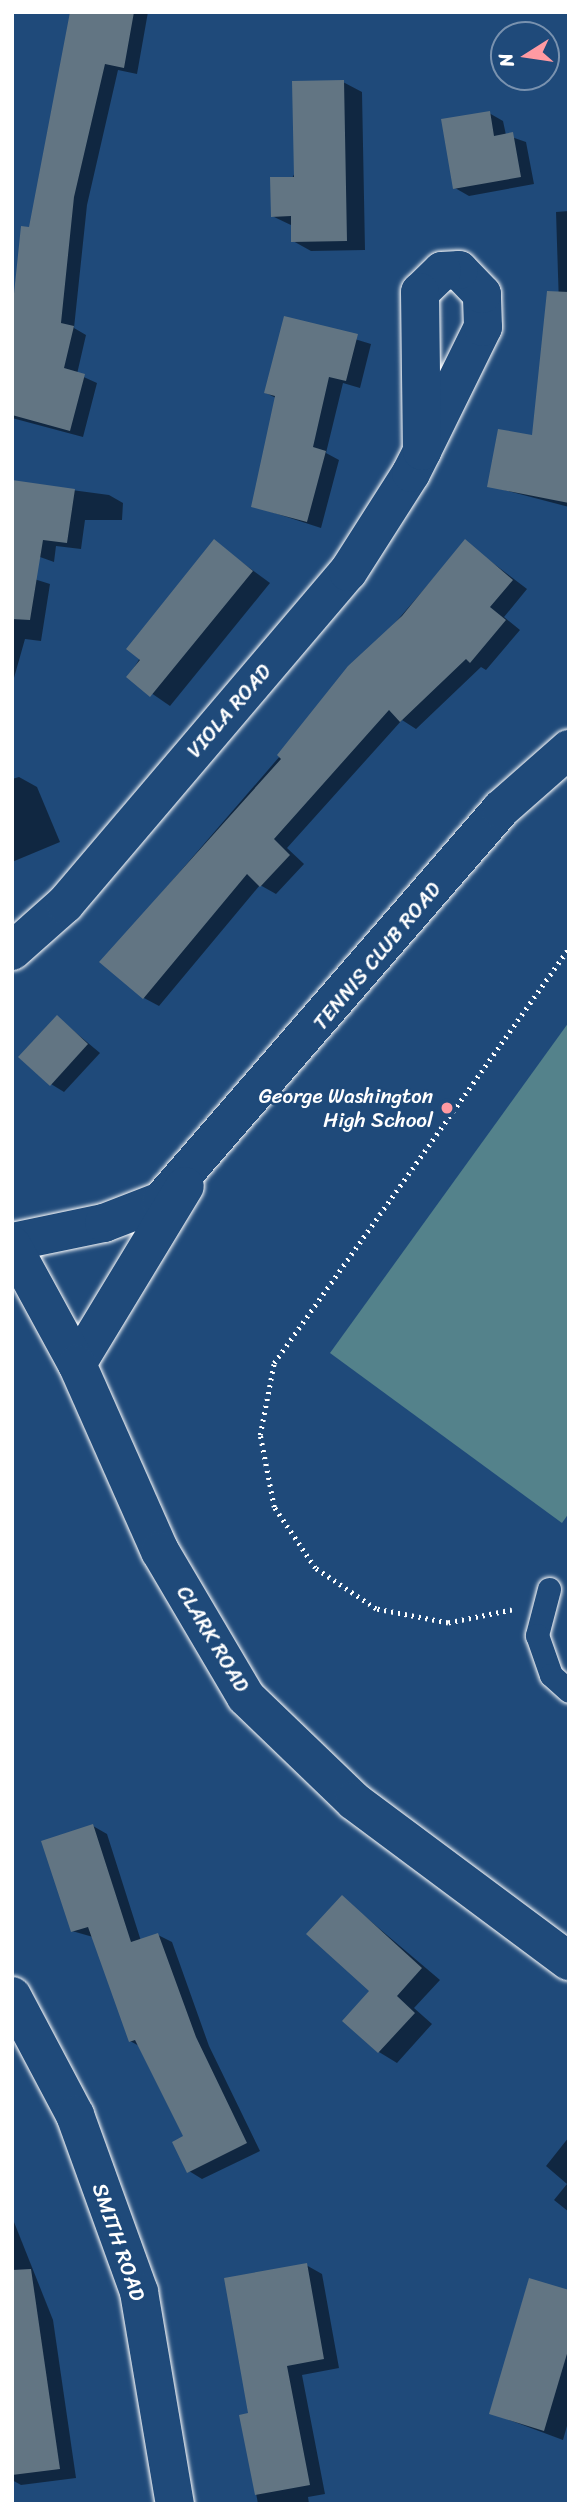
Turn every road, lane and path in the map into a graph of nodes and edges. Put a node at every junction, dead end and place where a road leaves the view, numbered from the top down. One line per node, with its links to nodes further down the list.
1 (422, 451): 4 (street, VIOLA ROAD)
2 (569, 749): 5 (street, TENNIS CLUB ROAD)
3 (569, 948): 8 (path)
4 (12, 951)
5 (194, 1171): 6 (street, TENNIS CLUB ROAD); 7 (street, TENNIS CLUB ROAD)
6 (12, 1244): 7 (street, CLARK ROAD)
7 (77, 1364): 10 (street, CLARK ROAD)
8 (549, 1589): 9 (lane)
9 (569, 1691)
10 (569, 1961)
11 (12, 1996): 12 (street, SMITH ROAD)
12 (174, 2504)

